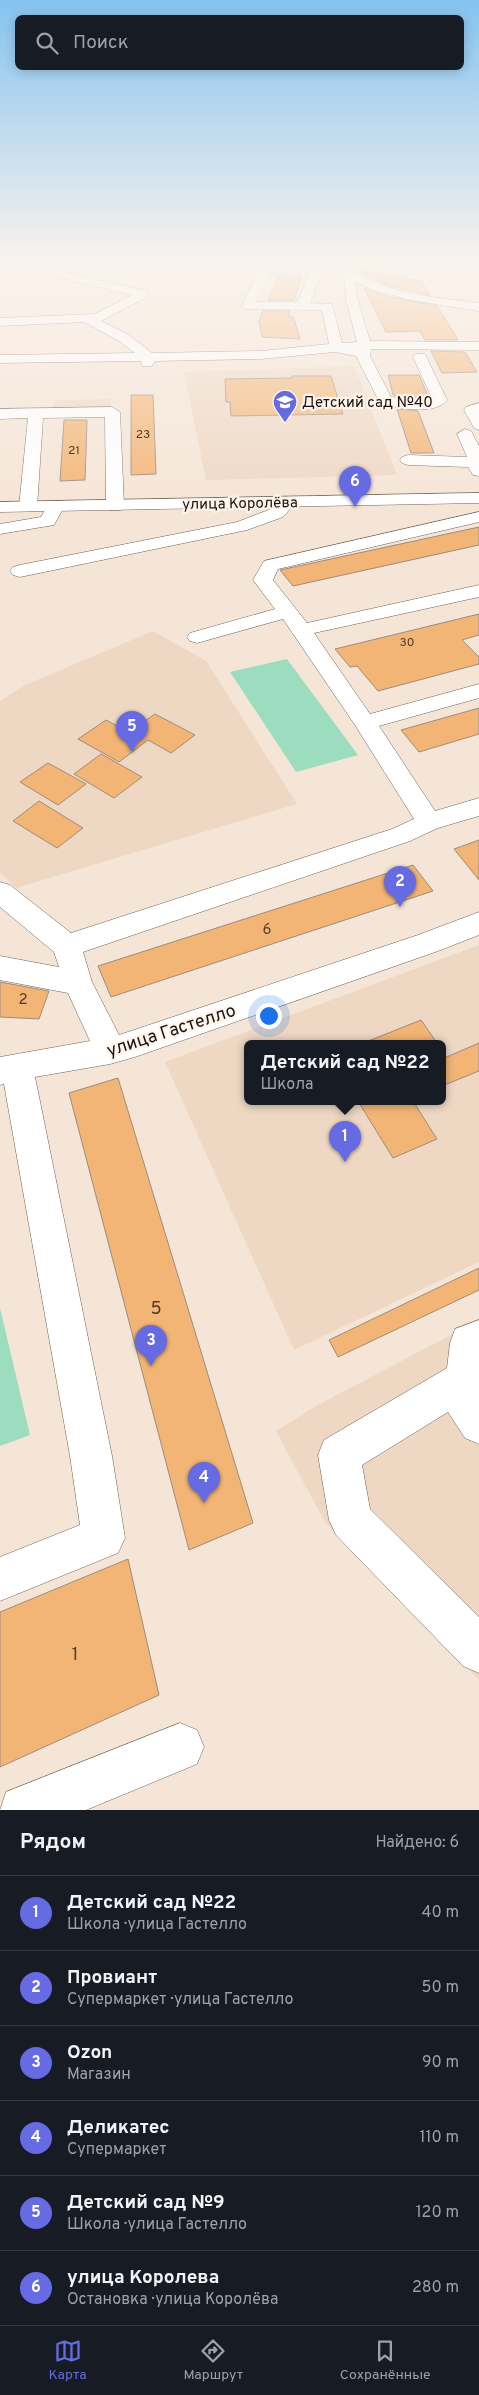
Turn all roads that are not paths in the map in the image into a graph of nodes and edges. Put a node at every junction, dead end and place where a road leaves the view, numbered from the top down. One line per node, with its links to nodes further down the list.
1 (131, 343): 8 (street)
2 (335, 343): 5 (street)
3 (362, 343): 6 (street)
4 (479, 346): 6 (street)
5 (336, 348): 6 (street); 8 (street)
6 (364, 351): 9 (street); 9 (street)
7 (479, 356): 9 (street)
8 (149, 357): 10 (street); 11 (street)
9 (420, 357)
10 (0, 359)
11 (29, 373)
12 (479, 407): 15 (street)
13 (36, 413): 14 (street); 21 (street); 23 (street)
14 (0, 414)
15 (479, 425)
16 (466, 434): 18 (street)
17 (408, 460): 18 (street)
18 (476, 466)
19 (287, 502): 20 (street, улица Королёва); 23 (street, улица Королёва); 27 (street)
20 (476, 502)
21 (28, 506): 22 (street, улица Королёва); 24 (street, улица Королёва)
22 (55, 506): 23 (street, улица Королёва); 26 (street)
23 (115, 506)
24 (0, 507)
25 (479, 518): 29 (street)
26 (0, 529)
27 (20, 571)
28 (479, 591): 30 (street)
29 (286, 612): 30 (street); 31 (street)
30 (302, 630): 33 (street)
31 (197, 637)
32 (479, 691): 33 (street)
33 (365, 723): 35 (street)
34 (479, 807): 35 (street)
35 (429, 822): 38 (street)
36 (0, 892): 38 (street)
37 (479, 923): 41 (street, улица Гастелло)
38 (68, 946): 40 (street)
39 (0, 968): 40 (street)
40 (78, 983): 41 (street)
41 (110, 1051): 42 (street, улица Гастелло)
42 (8, 1069): 46 (street)
43 (479, 1339): 44 (street)
44 (455, 1386): 45 (street); 47 (street)
45 (479, 1424)
46 (0, 1579)
47 (479, 1650)
48 (180, 1747): 49 (street)
49 (24, 1810)

